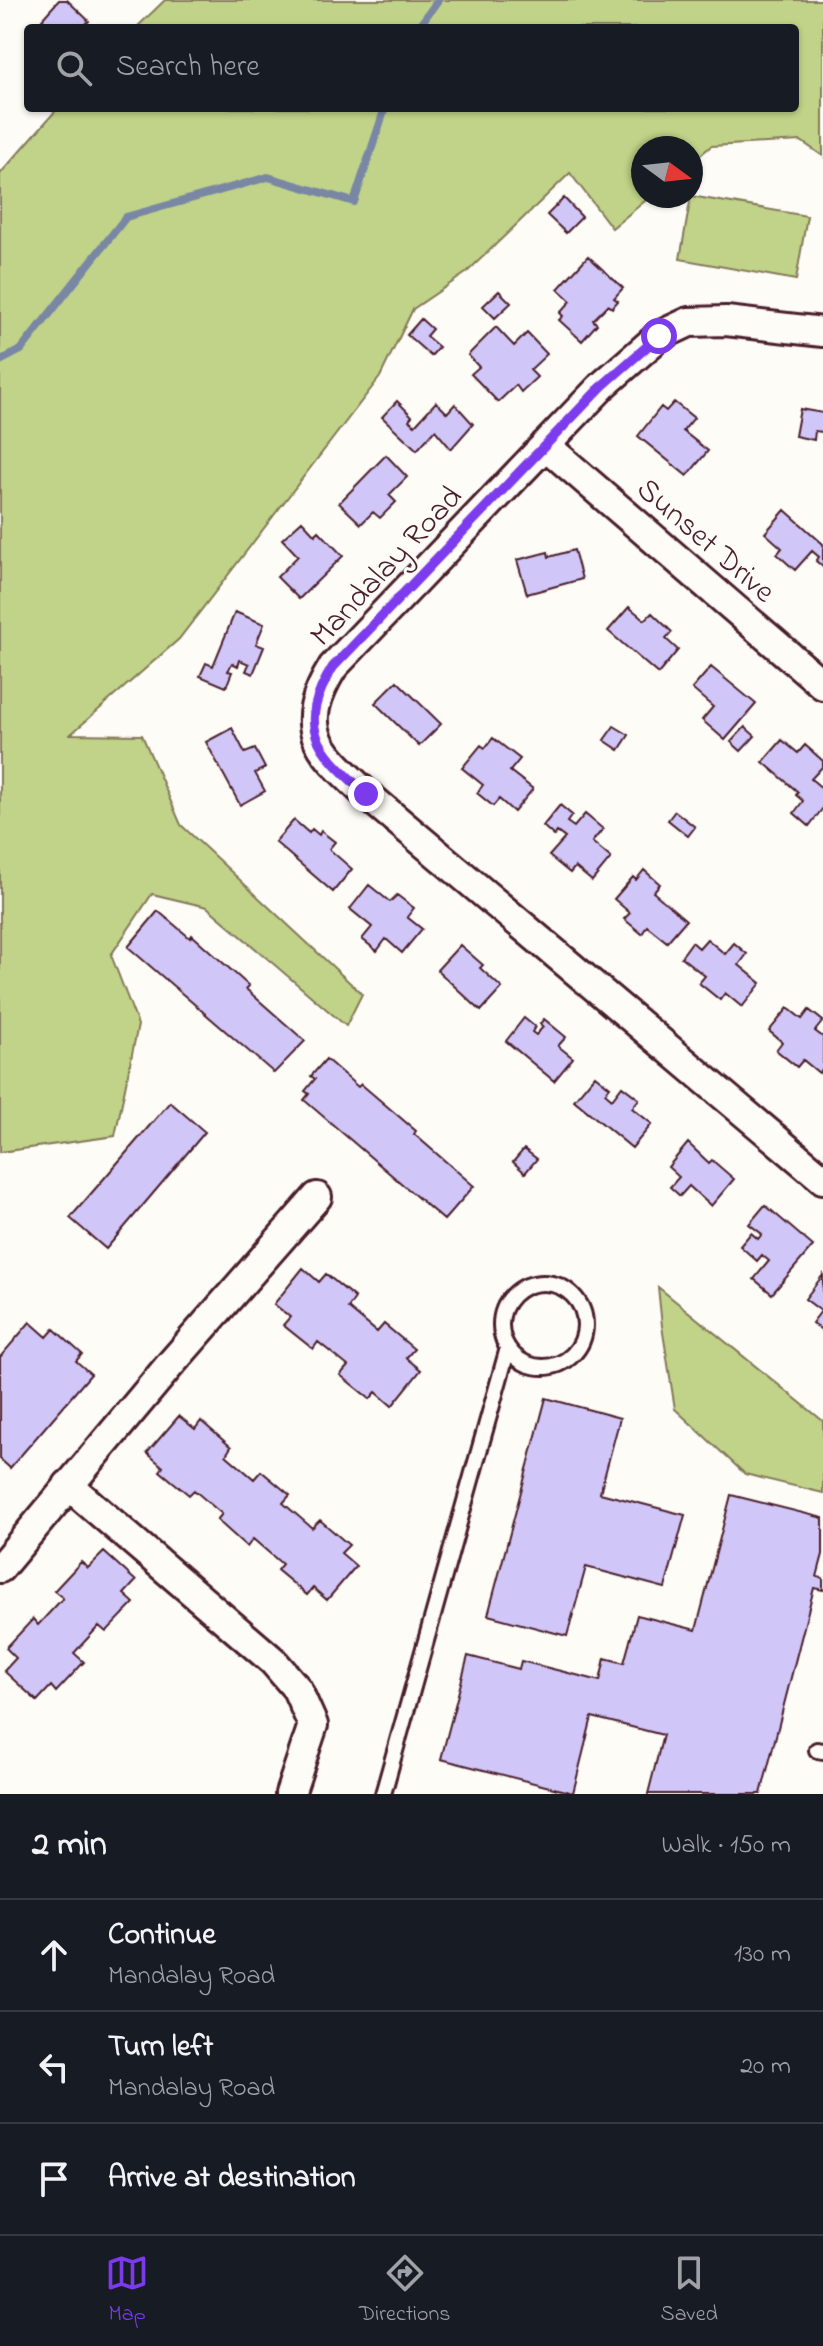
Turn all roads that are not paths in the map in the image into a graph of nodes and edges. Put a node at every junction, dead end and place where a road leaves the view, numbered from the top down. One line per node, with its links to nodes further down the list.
1 (823, 332): 2 (street, Mandalay Road)
2 (545, 445): 3 (street, Sunset Drive); 4 (street, Mandalay Road)
3 (823, 685)
4 (823, 1179)
5 (317, 1197): 7 (street)
6 (508, 1348): 6 (lane); 10 (lane)
7 (68, 1485): 8 (street); 9 (street)
8 (0, 1568)
9 (290, 1794)
10 (383, 1794)

